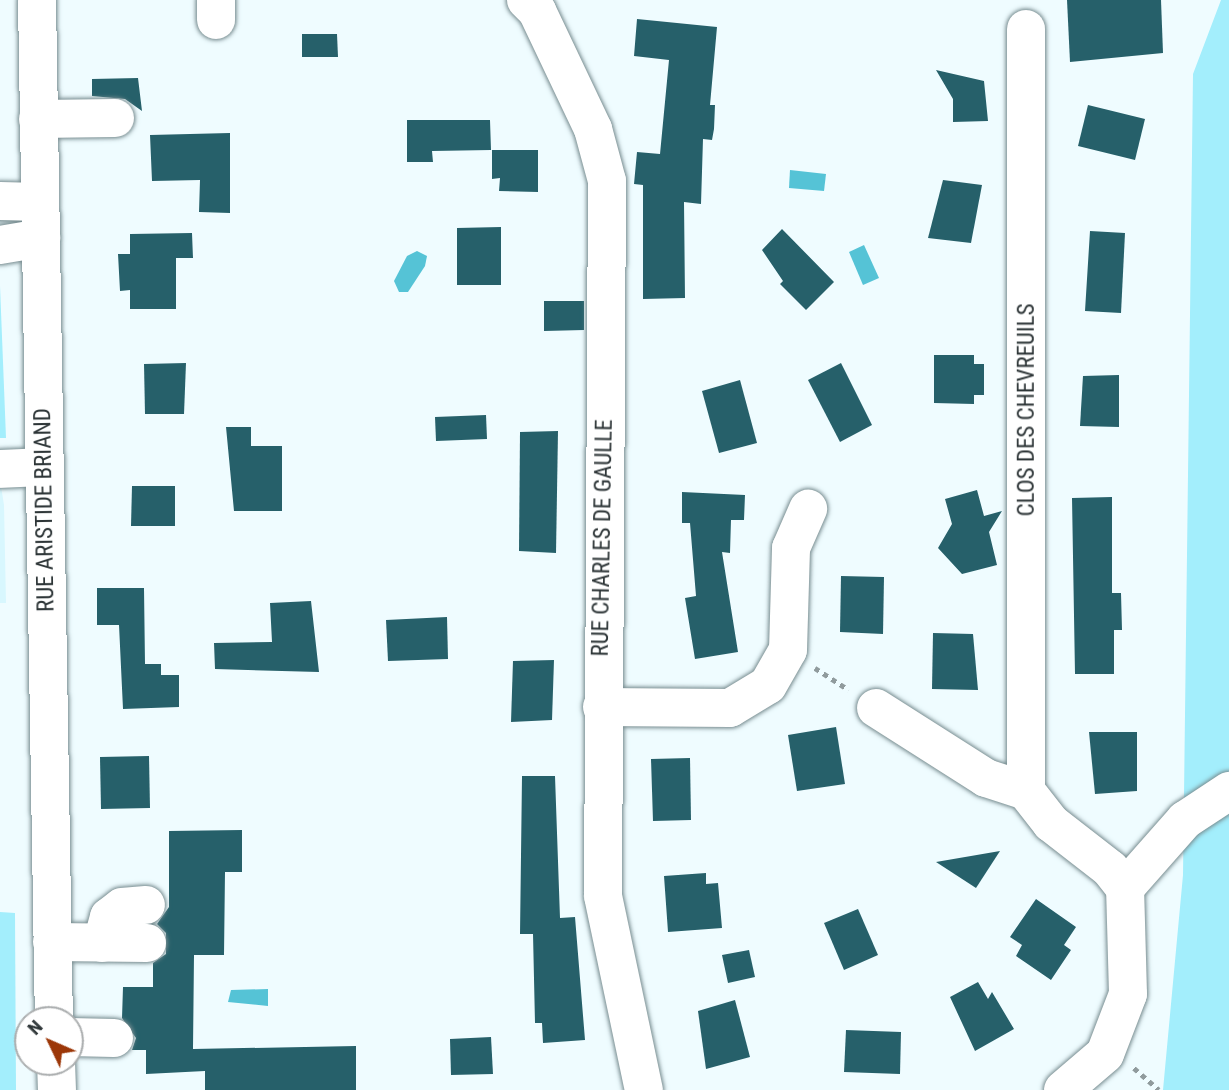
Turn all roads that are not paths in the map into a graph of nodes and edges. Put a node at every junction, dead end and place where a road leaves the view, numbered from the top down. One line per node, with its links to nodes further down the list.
1 (37, 0): 5 (street, RUE ARISTIDE BRIAND)
2 (526, 0): 12 (street, RUE CHARLES DE GAULLE)
3 (1026, 29): 14 (street, CLOS DES CHEVREUILS)
4 (115, 118): 5 (street)
5 (38, 120): 7 (street, RUE ARISTIDE BRIAND)
6 (0, 201): 7 (street)
7 (40, 220): 8 (street); 9 (street, RUE ARISTIDE BRIAND)
8 (0, 245)
9 (44, 467): 10 (street); 18 (street, RUE ARISTIDE BRIAND)
10 (0, 469)
11 (808, 509): 12 (street)
12 (602, 707): 24 (street, RUE CHARLES DE GAULLE)
13 (876, 708): 14 (street)
14 (1026, 791): 16 (street)
15 (1229, 791): 16 (street)
16 (1125, 888): 25 (street)
17 (146, 905): 19 (street)
18 (52, 942): 19 (street); 21 (street, RUE ARISTIDE BRIAND)
19 (102, 943): 20 (street)
20 (146, 943)
21 (54, 1006)
22 (84, 1038): 23 (street)
23 (114, 1038)
24 (644, 1090)
25 (1063, 1090)

